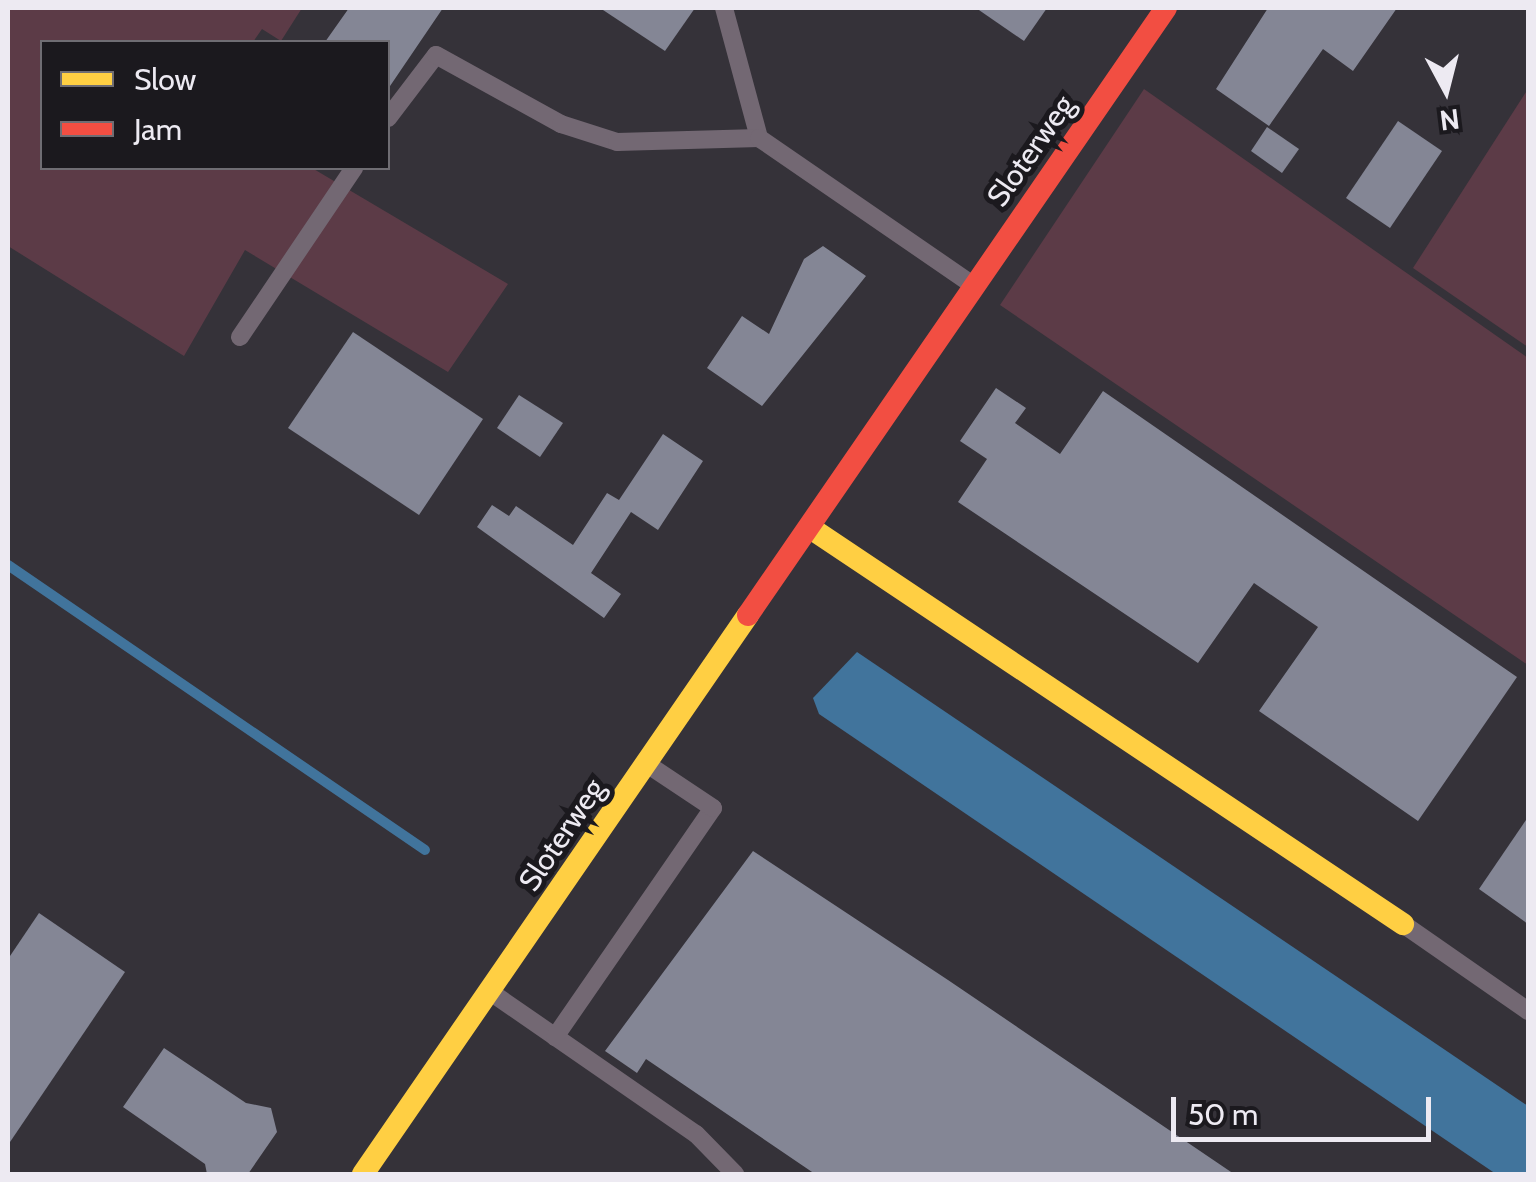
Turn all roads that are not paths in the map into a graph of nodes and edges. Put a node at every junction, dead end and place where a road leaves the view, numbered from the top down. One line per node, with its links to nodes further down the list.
1 (724, 8): 4 (lane)
2 (1166, 8): 6 (street, Sloterweg)
3 (390, 115): 4 (lane)
4 (759, 138): 6 (lane)
5 (353, 170): 7 (lane)
6 (974, 286): 8 (street, Sloterweg)
7 (240, 338)
8 (812, 529): 9 (street, Sloterweg); 10 (street)
9 (647, 764): 11 (street, Sloterweg); 13 (lane)
10 (1403, 924): 12 (lane)
11 (490, 992): 13 (lane); 14 (street, Sloterweg)
12 (1528, 1011)
13 (556, 1037): 15 (lane)
14 (363, 1174)
15 (735, 1174)

